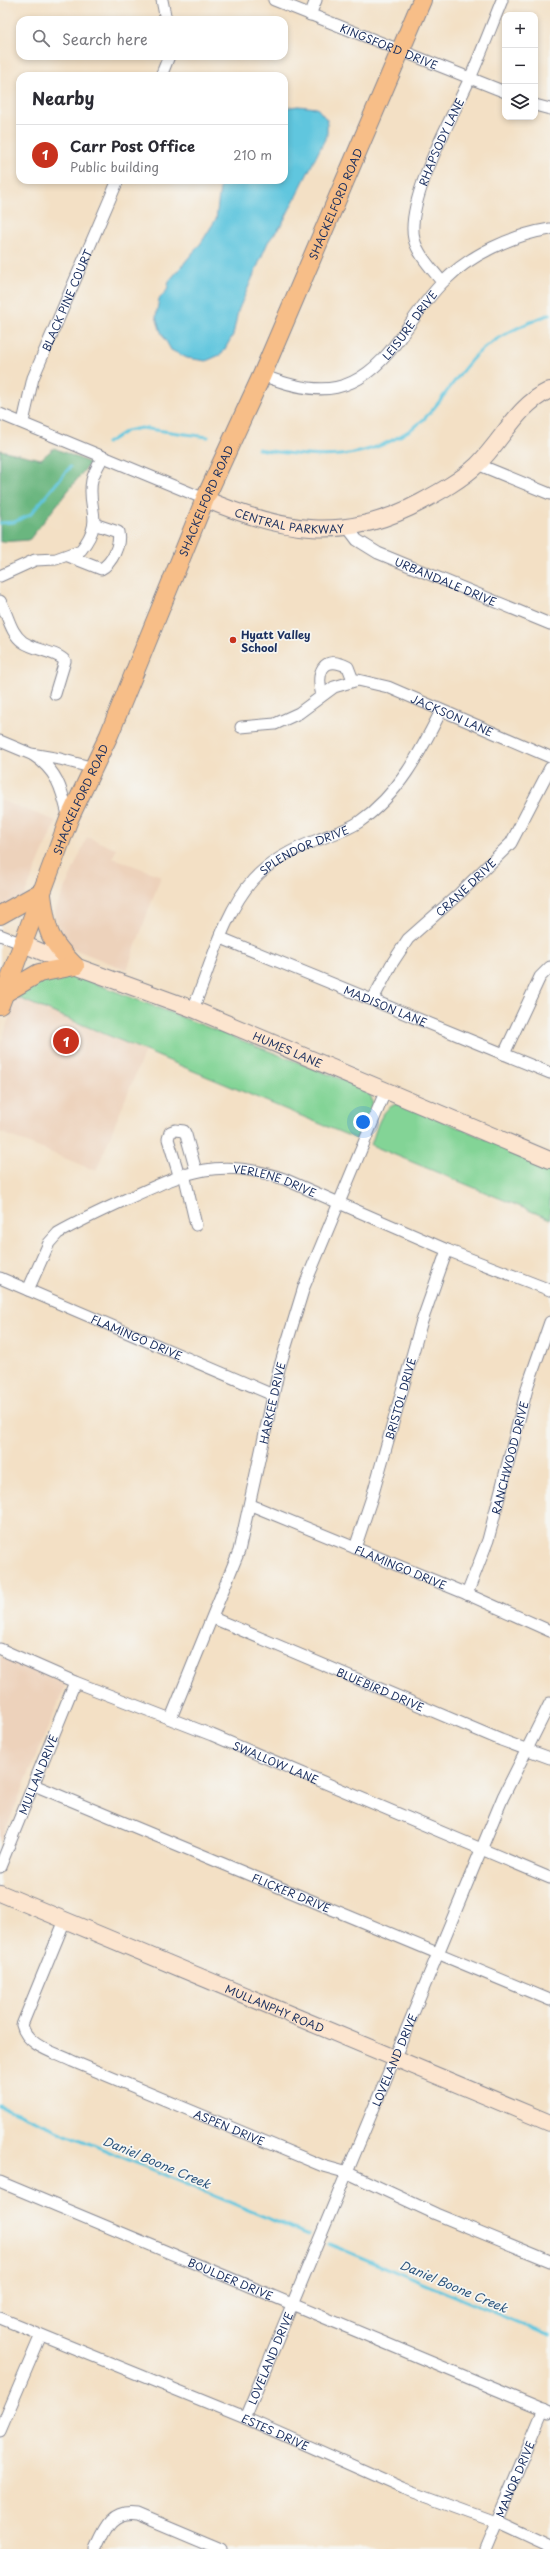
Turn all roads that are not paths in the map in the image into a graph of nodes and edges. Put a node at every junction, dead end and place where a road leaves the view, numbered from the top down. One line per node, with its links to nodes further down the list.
1 (162, 0): 7 (street)
2 (274, 0): 6 (street, KINGSFORD DRIVE)
3 (316, 0): 6 (street)
4 (422, 0): 8 (main road, SHACKELFORD ROAD)
5 (502, 0): 11 (street, RHAPSODY LANE)
6 (310, 15): 8 (street, KINGSFORD DRIVE)
7 (165, 16)
8 (401, 50): 11 (street, KINGSFORD DRIVE); 18 (main road, SHACKELFORD ROAD)
9 (167, 60): 10 (street)
10 (163, 72)
11 (471, 76): 12 (street, KINGSFORD DRIVE); 17 (street, RHAPSODY LANE)
12 (502, 91)
13 (538, 106): 14 (street)
14 (550, 109)
15 (116, 184): 21 (street, BLACK PINE COURT)
16 (550, 229): 17 (street, LEISURE DRIVE)
17 (442, 282): 18 (street, LEISURE DRIVE)
18 (262, 375): 25 (main road, SHACKELFORD ROAD)
19 (550, 390): 23 (street, CENTRAL PARKWAY)
20 (0, 414): 21 (street, CENTRAL PARKWAY)
21 (23, 422): 22 (street, CENTRAL PARKWAY)
22 (103, 457): 25 (street, CENTRAL PARKWAY); 26 (street)
23 (477, 464): 24 (street); 27 (street, CENTRAL PARKWAY)
24 (550, 494)
25 (205, 499): 27 (street, CENTRAL PARKWAY); 40 (main road, SHACKELFORD ROAD)
26 (94, 524): 28 (street); 28 (street)
27 (348, 528): 31 (street, URBANDALE DRIVE)
28 (68, 556): 29 (street)
29 (0, 576)
30 (0, 601): 33 (street)
31 (550, 624)
32 (353, 680): 34 (street); 34 (street); 35 (street, JACKSON LANE)
33 (55, 694)
34 (322, 695): 36 (street)
35 (441, 711): 39 (street, JACKSON LANE); 46 (street, SPLENDOR DRIVE)
36 (240, 726)
37 (0, 741): 38 (street)
38 (31, 754): 40 (street); 42 (street)
39 (550, 757)
40 (94, 768): 42 (main road, SHACKELFORD ROAD)
41 (550, 768): 51 (street, CRANE DRIVE)
42 (69, 819): 43 (main road, SHACKELFORD ROAD)
43 (41, 892): 44 (main road); 47 (main road, SHACKELFORD ROAD); 48 (main road)
44 (0, 915)
45 (0, 935): 47 (street)
46 (221, 938): 51 (street, MADISON LANE); 52 (street, SPLENDOR DRIVE)
47 (23, 944): 48 (street, HUMES LANE); 50 (main road, SHACKELFORD ROAD)
48 (75, 966): 50 (main road); 52 (street, HUMES LANE)
49 (550, 967): 53 (street)
50 (1, 995)
51 (373, 999): 53 (street, MADISON LANE)
52 (193, 1008): 55 (street, HUMES LANE)
53 (504, 1054): 54 (street, MADISON LANE)
54 (550, 1073)
55 (385, 1092): 56 (street, HUMES LANE); 59 (street, HARKEE DRIVE)
56 (550, 1160)
57 (196, 1171): 58 (street, VERLENE DRIVE); 58 (street); 59 (street, VERLENE DRIVE)
58 (181, 1174): 60 (street); 63 (street, VERLENE DRIVE)
59 (338, 1202): 61 (street, VERLENE DRIVE); 66 (street, HARKEE DRIVE)
60 (196, 1225)
61 (447, 1250): 64 (street, VERLENE DRIVE); 68 (street, BRISTOL DRIVE)
62 (0, 1278): 63 (street, FLAMINGO DRIVE)
63 (28, 1290): 66 (street, FLAMINGO DRIVE)
64 (550, 1290)
65 (550, 1322): 69 (street, RANCHWOOD DRIVE)
66 (273, 1395): 67 (street, HARKEE DRIVE)
67 (251, 1505): 68 (street, FLAMINGO DRIVE); 70 (street, HARKEE DRIVE)
68 (355, 1548): 69 (street, FLAMINGO DRIVE)
69 (468, 1594): 71 (street, FLAMINGO DRIVE)
70 (213, 1618): 75 (street, HARKEE DRIVE); 76 (street, BLUEBIRD DRIVE)
71 (550, 1630)
72 (0, 1649): 73 (street, SWALLOW LANE)
73 (76, 1682): 75 (street, SWALLOW LANE); 78 (street, MULLAN DRIVE)
74 (550, 1703): 76 (street, LOVELAND DRIVE)
75 (172, 1718): 79 (street, SWALLOW LANE)
76 (529, 1749): 77 (street, BLUEBIRD DRIVE); 79 (street, LOVELAND DRIVE)
77 (550, 1758)
78 (34, 1785): 80 (street, MULLAN DRIVE); 84 (street, FLICKER DRIVE)
79 (481, 1849): 81 (street, SWALLOW LANE); 84 (street, LOVELAND DRIVE)
80 (0, 1867)
81 (550, 1878)
82 (0, 1893): 83 (street, MULLANPHY ROAD)
83 (65, 1920): 86 (street, MULLANPHY ROAD); 88 (street, ASPEN DRIVE)
84 (438, 1953): 85 (street, FLICKER DRIVE); 86 (street, LOVELAND DRIVE)
85 (550, 2000)
86 (396, 2058): 87 (street, MULLANPHY ROAD); 88 (street, LOVELAND DRIVE)
87 (550, 2123)
88 (348, 2173): 90 (street, ASPEN DRIVE); 91 (street, LOVELAND DRIVE)
89 (0, 2182): 91 (street, BOULDER DRIVE)
90 (550, 2261)
91 (292, 2304): 94 (street, BOULDER DRIVE); 95 (street, LOVELAND DRIVE)
92 (0, 2318): 93 (street, ESTES DRIVE)
93 (41, 2336): 95 (street, ESTES DRIVE); 96 (street)
94 (547, 2411): 97 (street, MANOR DRIVE)
95 (245, 2418): 97 (street, ESTES DRIVE)
96 (0, 2431)
97 (496, 2522): 98 (street, ESTES DRIVE); 101 (street, MANOR DRIVE)
98 (550, 2547)
99 (96, 2549): 100 (street)
100 (221, 2549)
101 (485, 2549)

